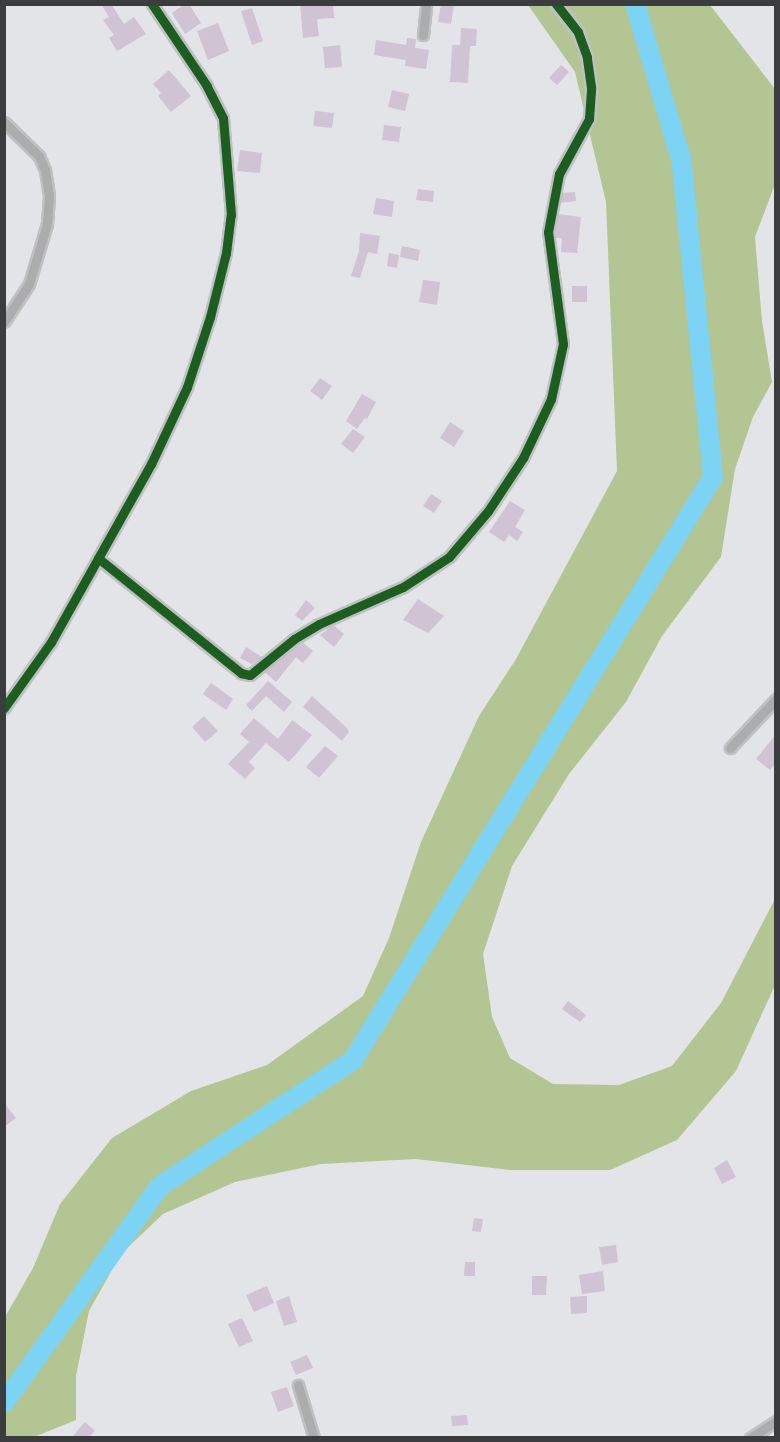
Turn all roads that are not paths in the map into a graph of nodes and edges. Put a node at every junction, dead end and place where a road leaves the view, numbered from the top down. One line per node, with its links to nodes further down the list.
1 (152, 4): 7 (street)
2 (426, 4): 4 (street)
3 (556, 4): 7 (street)
4 (423, 35)
5 (4, 122): 6 (street)
6 (4, 322)
7 (98, 558): 9 (street)
8 (776, 699): 10 (street)
9 (4, 708)
10 (730, 748)
11 (298, 1385): 13 (street)
12 (776, 1420): 14 (street)
13 (315, 1437)
14 (750, 1437)

